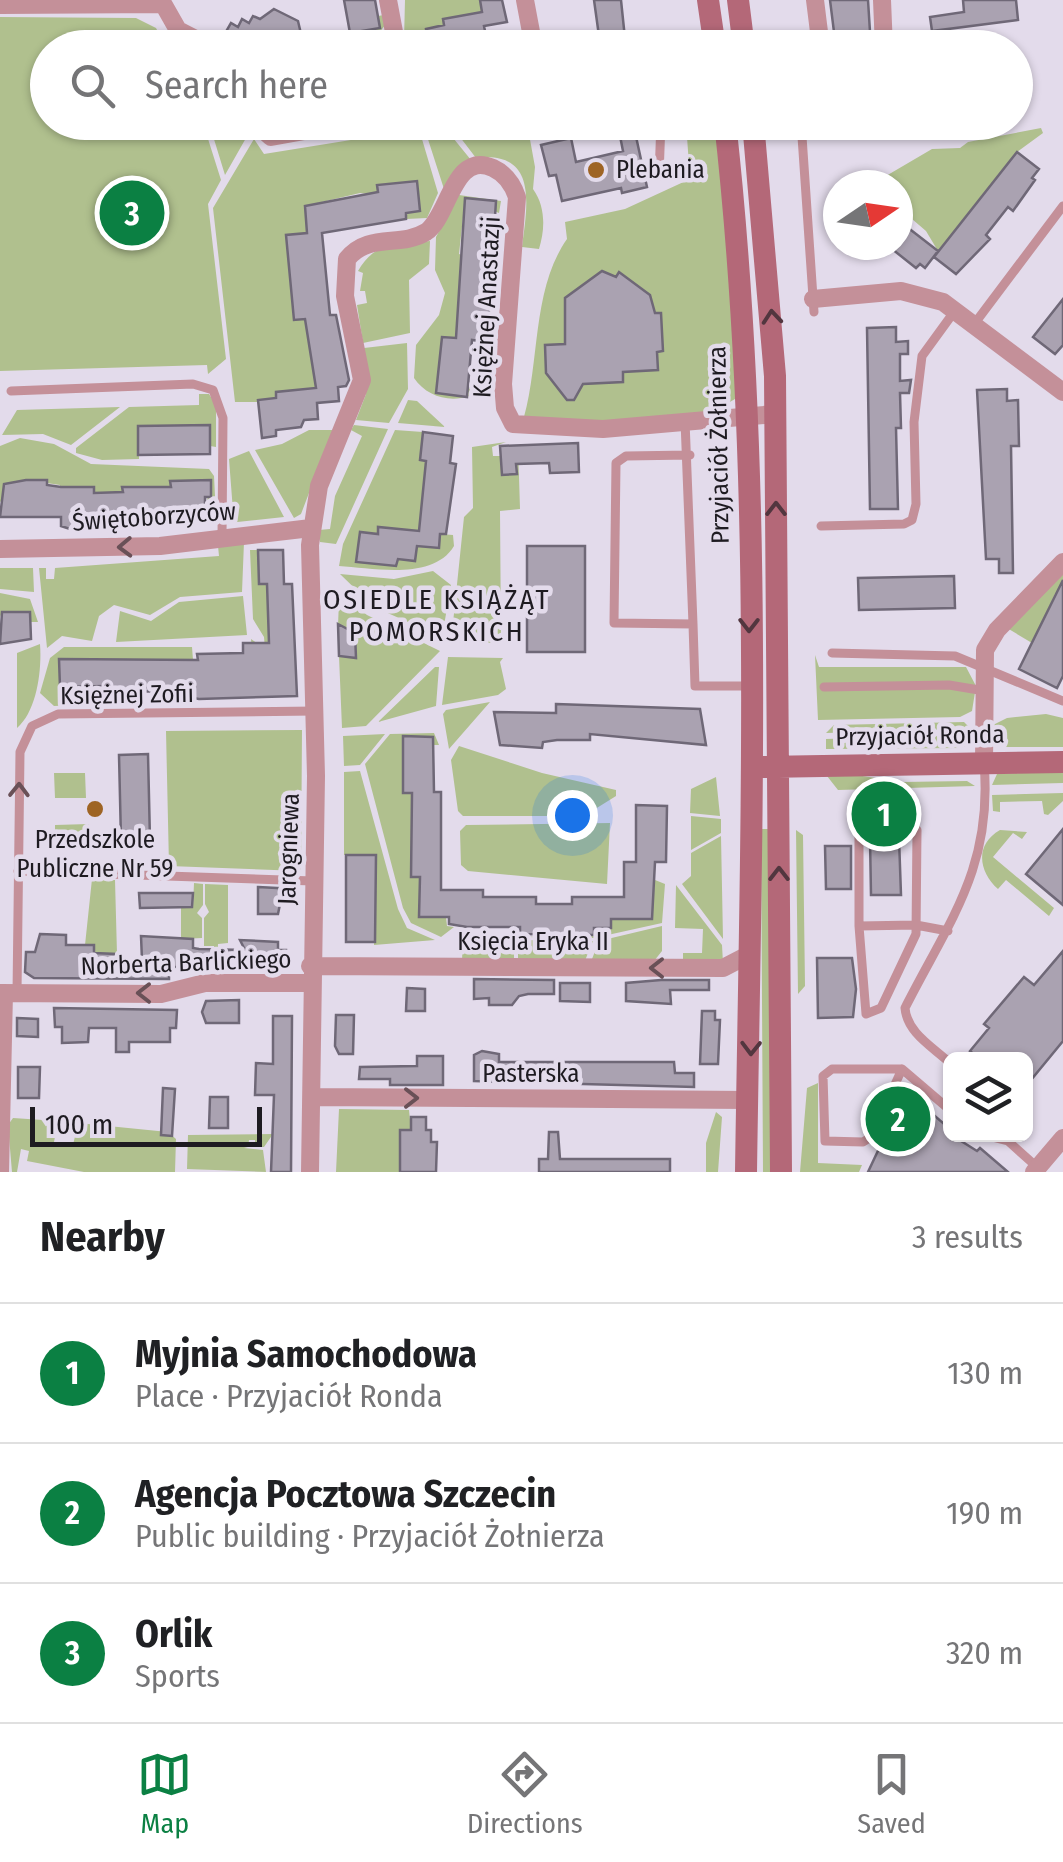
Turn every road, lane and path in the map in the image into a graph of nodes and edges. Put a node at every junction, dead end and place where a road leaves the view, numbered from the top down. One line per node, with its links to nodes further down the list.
1 (388, 0): 10 (street)
2 (525, 0): 11 (street)
3 (708, 0): 12 (street)
4 (738, 0): 13 (street)
5 (815, 0): 14 (street)
6 (882, 0): 15 (street)
7 (162, 2): 8 (street); 9 (street)
8 (6, 3)
9 (178, 30)
10 (394, 30)
11 (531, 30)
12 (712, 30)
13 (742, 30)
14 (819, 30)
15 (883, 30)
16 (660, 140): 20 (lane)
17 (726, 140): 28 (street, Przyjaciół Żołnierza)
18 (755, 140): 27 (street, one-way to 18)
19 (802, 140): 22 (lane)
20 (659, 176)
21 (1063, 206): 24 (lane)
22 (813, 305): 23 (street)
23 (956, 310): 24 (street); 31 (lane)
24 (975, 323): 26 (street)
25 (11, 391): 33 (lane)
26 (1063, 392)
27 (775, 414): 28 (street, Księżnej Anastazji); 46 (street, one-way to 27)
28 (748, 416): 29 (street, Księżnej Anastazji); 39 (street, Przyjaciół Żołnierza, one-way to 39)
29 (686, 421): 30 (lane); 32 (street, Księżnej Anastazji)
30 (690, 455): 36 (lane); 36 (lane)
31 (821, 526)
32 (311, 528): 33 (street, Świętoborzyców); 43 (street, Jarogniewa)
33 (222, 538): 34 (street, Świętoborzyców, one-way to 34)
34 (0, 549)
35 (1063, 562): 38 (street)
36 (693, 624): 39 (lane)
37 (832, 654): 38 (lane)
38 (982, 666): 41 (street); 42 (lane)
39 (750, 686): 47 (street, Przyjaciół Żołnierza)
40 (824, 687): 41 (lane)
41 (988, 692): 44 (street)
42 (1063, 701)
43 (315, 712): 48 (lane, Księżnej Zofii, one-way to 43); 49 (street, Jarogniewa)
44 (984, 762): 45 (street, Przyjaciół Ronda); 46 (street, Przyjaciół Ronda); 52 (lane)
45 (1063, 762)
46 (778, 766): 47 (street); 67 (street, one-way to 46)
47 (749, 768): 53 (street, Przyjaciół Żołnierza)
48 (18, 870): 49 (lane); 55 (lane, Księżnej Zofii)
49 (312, 882): 54 (street, Jarogniewa)
50 (859, 926): 51 (lane); 51 (lane); 51 (lane)
51 (916, 926): 52 (lane)
52 (948, 931): 56 (lane)
53 (750, 954): 54 (street, Księcia Eryka II, one-way to 54); 59 (street, Przyjaciół Żołnierza, one-way to 59)
54 (310, 974): 55 (street, Norberta Barlickiego, one-way to 55); 58 (street, Jarogniewa)
55 (7, 993): 64 (street)
56 (943, 1057)
57 (902, 1069): 57 (lane); 60 (lane)
58 (314, 1098): 59 (street, Pasterska, one-way to 59); 65 (street, Jarogniewa)
59 (748, 1100): 66 (street, Przyjaciół Żołnierza)
60 (943, 1104)
61 (1063, 1138): 63 (street)
62 (1012, 1142): 63 (lane)
63 (1036, 1170)
64 (0, 1172)
65 (310, 1172)
66 (746, 1172)
67 (781, 1172)

